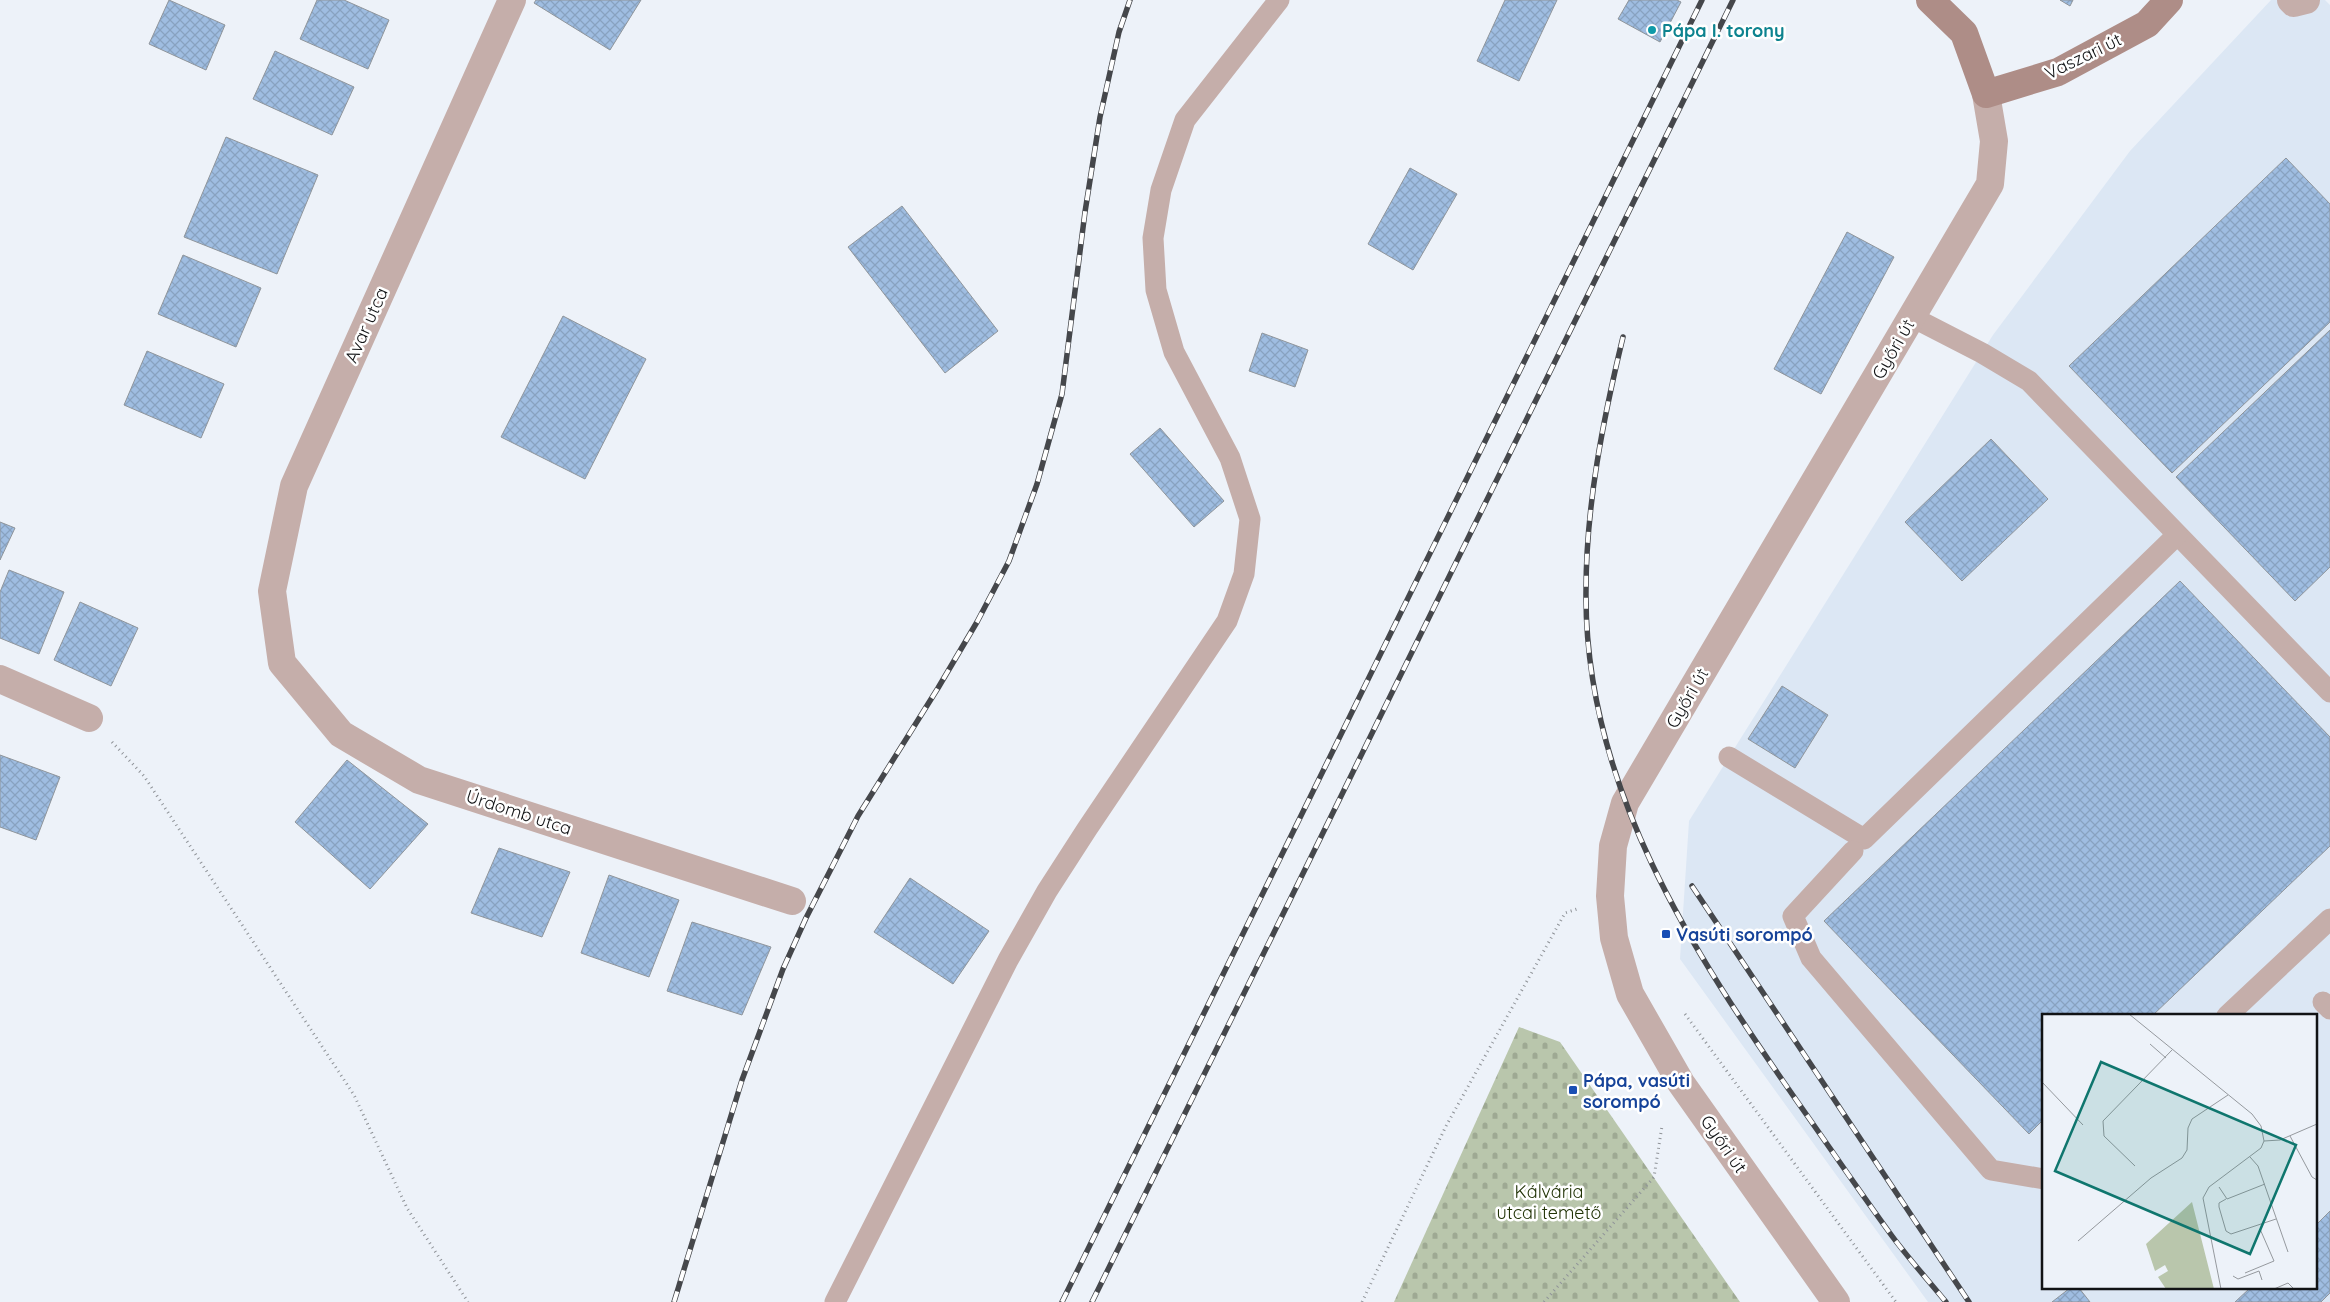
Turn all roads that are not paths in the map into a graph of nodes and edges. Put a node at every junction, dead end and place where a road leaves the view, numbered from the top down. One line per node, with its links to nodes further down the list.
1 (512, 0): 10 (street, Avar utca)
2 (1279, 0): 20 (lane)
3 (1930, 0): 7 (main road)
4 (2169, 0): 7 (main road, Vaszari út)
5 (2291, 0): 6 (street)
6 (2306, 0)
7 (1986, 94): 8 (street, Győri út)
8 (1912, 317): 9 (lane); 21 (street, Győri út)
9 (2177, 534): 12 (lane); 14 (lane)
10 (282, 663): 16 (street, Úrdomb utca)
11 (0, 679): 13 (street)
12 (2330, 692)
13 (89, 718)
14 (1729, 757)
15 (1853, 851): 19 (lane)
16 (792, 900)
17 (2330, 919): 18 (lane)
18 (2229, 1014)
19 (2042, 1179)
20 (835, 1302)
21 (1836, 1302)

